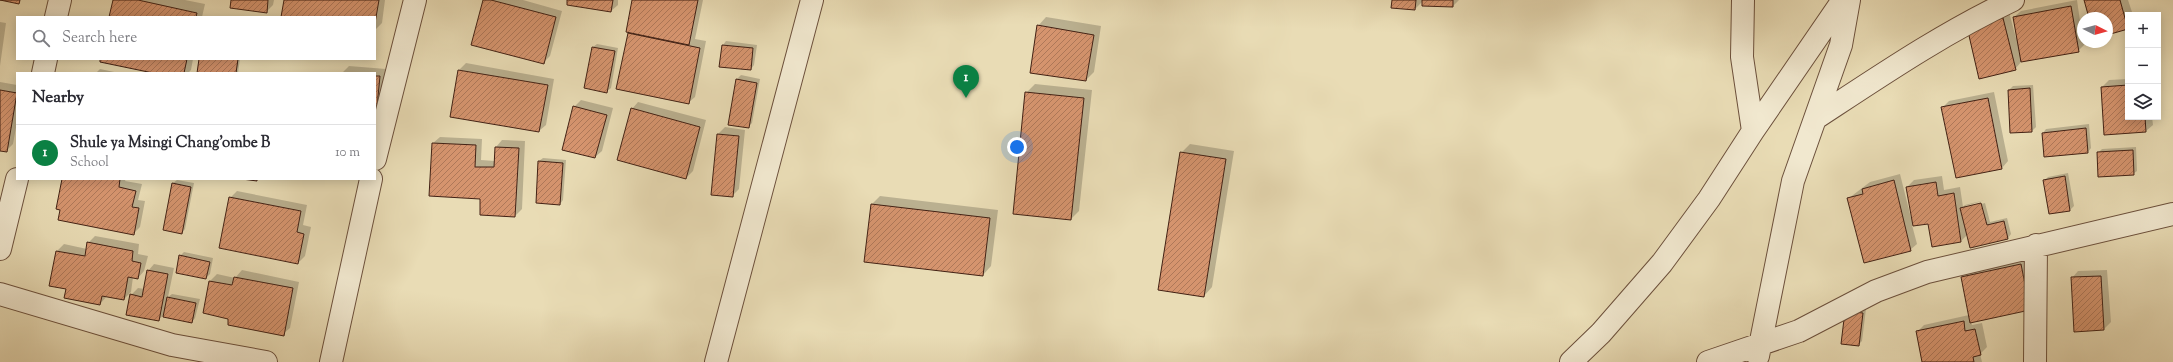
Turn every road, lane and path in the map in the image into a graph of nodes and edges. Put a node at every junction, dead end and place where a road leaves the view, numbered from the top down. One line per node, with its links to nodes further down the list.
1 (60, 0): 8 (street)
2 (415, 0): 13 (street)
3 (812, 0): 24 (street)
4 (1743, 0): 12 (street)
5 (1843, 0): 12 (street)
6 (1849, 0): 11 (street)
7 (2013, 0): 11 (street)
8 (56, 16)
9 (46, 60): 10 (street)
10 (43, 72)
11 (1816, 118): 21 (street)
12 (1753, 131): 25 (street)
13 (376, 155)
14 (17, 180): 18 (street)
15 (371, 180): 23 (street)
16 (2173, 214): 17 (street)
17 (2036, 245): 21 (street); 27 (street)
18 (0, 249)
19 (0, 294): 20 (street)
20 (171, 354): 22 (street)
21 (1759, 354): 26 (street)
22 (266, 362)
23 (331, 362)
24 (716, 362)
25 (1571, 362)
26 (1708, 362)
27 (2035, 362)

